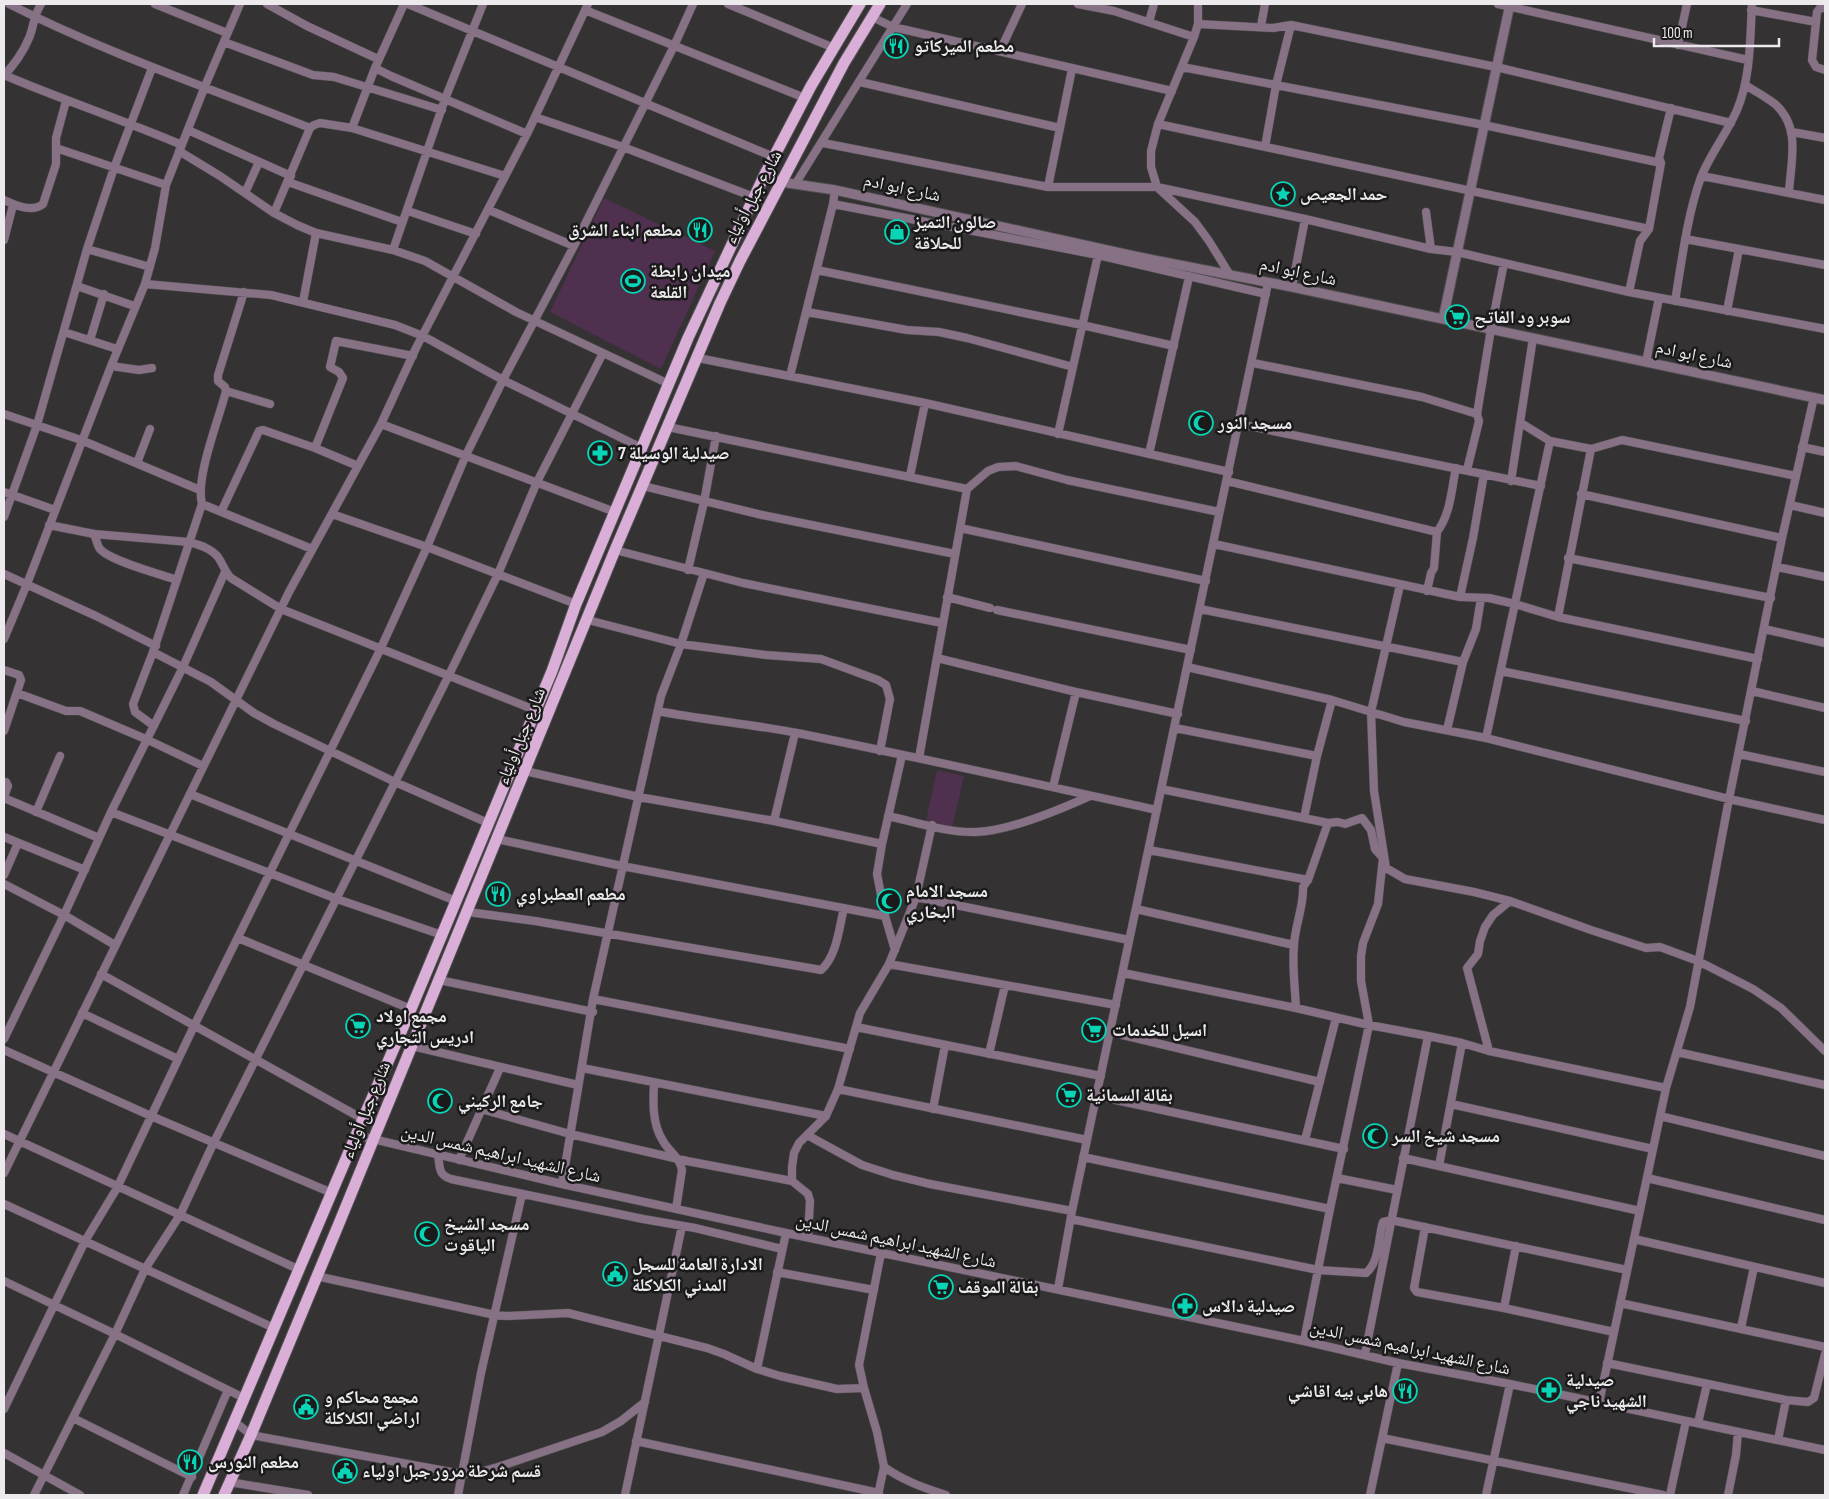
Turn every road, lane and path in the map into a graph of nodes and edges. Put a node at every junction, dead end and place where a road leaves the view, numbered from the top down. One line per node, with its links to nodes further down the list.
1 (9, 4): 25 (street)
2 (41, 4): 25 (street)
3 (155, 4): 34 (street)
4 (240, 4): 34 (street)
5 (267, 4): 41 (street)
6 (404, 4): 41 (street)
7 (408, 4): 33 (street)
8 (484, 4): 33 (street)
9 (693, 4): 38 (street)
10 (728, 4): 39 (street)
11 (860, 4): 39 (main road, شارع جبل أولياء)
12 (880, 4): 26 (main road, شارع جبل أولياء)
13 (908, 4): 32 (street)
14 (1022, 4): 40 (street)
15 (1078, 4): 27 (street)
16 (1154, 4): 27 (street)
17 (1198, 4): 29 (street)
18 (1265, 4): 31 (street)
19 (1498, 4): 21 (street)
20 (1687, 4): 37 (street)
21 (1510, 5): 37 (street); 45 (street)
22 (586, 7): 38 (street); 43 (street)
23 (1751, 7): 28 (street); 42 (street)
24 (1825, 8): 28 (street)
25 (34, 16): 46 (street); 50 (street)
26 (872, 17): 32 (street); 89 (main road, شارع جبل أولياء)
27 (1149, 22): 35 (street)
28 (1816, 22): 49 (street)
29 (1198, 24): 31 (street); 35 (street)
30 (1291, 25): 31 (street); 45 (street); 52 (street)
31 (1261, 26)
32 (893, 27): 40 (street); 51 (street)
33 (472, 32): 43 (street); 57 (street)
34 (227, 33): 36 (street)
35 (1194, 37): 44 (street)
36 (224, 42): 54 (street); 55 (street)
37 (1678, 45): 42 (street)
38 (674, 46): 58 (street); 60 (street)
39 (834, 48): 58 (main road, شارع جبل أولياء)
40 (1000, 52): 48 (street)
41 (378, 59): 47 (street)
42 (1748, 60): 53 (street)
43 (558, 66): 60 (street); 63 (street)
44 (1182, 67): 52 (street); 56 (street)
45 (1496, 67): 61 (street); 67 (street)
46 (152, 68): 54 (street); 64 (street)
47 (375, 68): 55 (street); 57 (street)
48 (1072, 69): 56 (street); 70 (street)
49 (1825, 70)
50 (4, 75): 59 (street)
51 (860, 82): 70 (street); 75 (street)
52 (1276, 85): 67 (street); 77 (street)
53 (1745, 85): 65 (street); 72 (street)
54 (205, 86): 68 (street); 71 (street)
55 (367, 88): 62 (street); 69 (street)
56 (1172, 91): 66 (street)
57 (445, 98): 62 (street); 73 (street)
58 (805, 98): 81 (main road, شارع جبل أولياء)
59 (66, 101): 64 (street); 78 (street)
60 (645, 104): 76 (street); 81 (street)
61 (1671, 108): 65 (street); 83 (street)
62 (442, 110): 80 (street)
63 (534, 117): 73 (street); 76 (street)
64 (130, 123): 79 (street); 84 (street)
65 (1731, 123): 87 (street)
66 (1158, 124): 77 (street); 93 (street)
67 (1484, 125): 83 (street); 95 (street)
68 (310, 128): 69 (street); 88 (street)
69 (352, 128): 80 (street)
70 (1060, 128): 92 (street)
71 (188, 130): 79 (street); 82 (street)
72 (1792, 132): 74 (street); 96 (street)
73 (527, 134): 86 (street)
74 (1825, 138)
75 (822, 143): 90 (street); 92 (street)
76 (623, 147): 98 (street); 114 (street)
77 (1265, 147): 95 (street)
78 (56, 148): 84 (street); 102 (street)
79 (181, 148): 91 (street); 97 (street)
80 (428, 152): 86 (street); 104 (street)
81 (774, 157): 85 (main road, شارع جبل أولياء)
82 (259, 162): 88 (street); 97 (street)
83 (1661, 164): 109 (street)
84 (114, 168): 91 (street); 116 (street)
85 (765, 174): 89 (street, شارع ابو ادم); 98 (main road, شارع جبل أولياء)
86 (505, 176): 103 (street)
87 (1702, 176): 96 (street); 112 (street)
88 (289, 179): 106 (street); 108 (street)
89 (781, 182): 90 (street, شارع ابو ادم); 155 (main road, شارع جبل أولياء)
90 (796, 183): 94 (street, شارع ابو ادم)
91 (166, 185): 123 (street)
92 (1048, 187): 93 (street)
93 (1157, 187): 107 (street); 125 (street)
94 (835, 190): 101 (street); 125 (street, شارع ابو ادم)
95 (1470, 190): 109 (street); 119 (street)
96 (1789, 192): 100 (street)
97 (245, 193): 106 (street)
98 (754, 196): 163 (main road, شارع جبل أولياء)
99 (4, 200): 102 (street)
100 (1825, 200)
101 (833, 204): 120 (street); 124 (street)
102 (13, 205): 113 (street)
103 (488, 210): 111 (street); 114 (street)
104 (408, 211): 108 (street); 111 (street)
105 (1426, 212): 117 (street)
106 (274, 213): 110 (street)
107 (1305, 219): 117 (street); 131 (street)
108 (402, 222): 118 (street)
109 (1649, 229): 133 (street)
110 (316, 233): 118 (street); 138 (street)
111 (476, 234): 126 (street)
112 (1686, 239): 115 (street); 137 (street)
113 (4, 240)
114 (574, 246): 143 (street)
115 (1739, 248): 122 (street); 140 (street)
116 (86, 249): 123 (street); 130 (street)
117 (1431, 249): 119 (street)
118 (393, 250): 126 (street)
119 (1457, 252): 121 (street); 142 (street)
120 (1098, 255): 127 (street); 144 (street)
121 (1504, 263): 133 (street); 145 (street)
122 (1825, 265)
123 (150, 267): 129 (street)
124 (817, 270): 141 (street); 144 (street)
125 (1230, 275): 128 (street, شارع ابو ادم)
126 (454, 276): 143 (street); 148 (street)
127 (1189, 277): 135 (street); 151 (street)
128 (1268, 283): 131 (street, شارع ابو ادم); 135 (street)
129 (145, 284): 132 (street); 139 (street)
130 (77, 286): 134 (street); 147 (street)
131 (1292, 287): 142 (street, شارع ابو ادم)
132 (244, 292): 138 (street); 164 (street)
133 (1629, 292): 136 (street)
134 (104, 294): 139 (street); 150 (street)
135 (1266, 294): 157 (street)
136 (1659, 298): 137 (street); 156 (street)
137 (1675, 301): 140 (street)
138 (303, 302): 148 (street)
139 (134, 306): 152 (street)
140 (1728, 311): 146 (street)
141 (806, 312): 159 (street); 161 (street)
142 (1443, 319): 145 (street, شارع ابو ادم)
143 (535, 321): 153 (street); 162 (street)
144 (1082, 325): 151 (street); 159 (street)
145 (1491, 329): 149 (street, شارع ابو ادم); 171 (street)
146 (1825, 329)
147 (64, 332): 150 (street); 175 (street)
148 (423, 336): 154 (street); 162 (street)
149 (1533, 338): 156 (street, شارع ابو ادم); 172 (street)
150 (90, 340): 152 (street)
151 (1174, 346): 187 (street)
152 (117, 349): 158 (street)
153 (603, 353): 163 (street); 170 (street)
154 (412, 356): 173 (street); 183 (street)
155 (698, 358): 161 (street); 176 (main road, شارع جبل أولياء)
156 (1646, 362): 165 (street, شارع ابو ادم)
157 (1252, 363): 171 (street); 174 (street)
158 (111, 366): 160 (street); 180 (street)
159 (1073, 367): 178 (street)
160 (152, 368)
161 (790, 376): 167 (street)
162 (502, 380): 170 (street); 188 (street)
163 (669, 384): 184 (main road, شارع جبل أولياء)
164 (226, 391): 168 (street); 203 (street)
165 (1814, 397): 166 (street, شارع ابو ادم); 182 (street)
166 (1825, 400)
167 (925, 403): 178 (street); 195 (street)
168 (270, 404)
169 (4, 414): 175 (street)
170 (571, 414): 184 (street); 199 (street)
171 (1477, 414): 192 (street)
172 (1521, 423): 181 (street); 198 (street)
173 (381, 424): 188 (street); 190 (street)
174 (1239, 424): 191 (street); 193 (street)
175 (37, 425): 180 (street); 204 (street)
176 (668, 427): 179 (street); 200 (main road, شارع جبل أولياء)
177 (150, 429): 189 (street)
178 (1058, 434): 187 (street)
179 (716, 436): 195 (street); 206 (street)
180 (81, 440): 189 (street); 209 (street)
181 (1550, 440): 185 (street); 201 (street)
182 (1802, 447): 186 (street); 196 (street)
183 (315, 448): 190 (street); 210 (street)
184 (642, 448): 211 (main road, شارع جبل أولياء)
185 (1591, 449): 196 (street); 205 (street)
186 (1825, 452)
187 (1149, 454): 193 (street)
188 (466, 455): 199 (street); 223 (street)
189 (137, 464): 203 (street)
190 (358, 466): 214 (street)
191 (1456, 468): 192 (street); 218 (street)
192 (1467, 470): 194 (street)
193 (1229, 472): 197 (street)
194 (1484, 474): 198 (street); 241 (street)
195 (910, 476): 202 (street)
196 (1796, 476): 208 (street)
197 (1227, 481): 212 (street); 218 (street)
198 (1511, 481): 201 (street)
199 (537, 482): 211 (street); 232 (street)
200 (643, 486): 206 (street); 225 (main road, شارع جبل أولياء)
201 (1540, 486): 245 (street)
202 (967, 489): 212 (street); 217 (street)
203 (200, 490): 207 (street)
204 (8, 493): 209 (street); 215 (street)
205 (1581, 494): 220 (street); 227 (street)
206 (704, 502): 226 (street); 229 (street)
207 (202, 504): 210 (street); 221 (street)
208 (1790, 505): 213 (street); 220 (street)
209 (55, 510): 216 (street)
210 (222, 512): 224 (street)
211 (615, 512): 244 (main road, شارع جبل أولياء)
212 (1219, 512): 222 (street)
213 (1825, 513)
214 (332, 514): 223 (street); 224 (street)
215 (4, 517)
216 (49, 525): 219 (street); 237 (street)
217 (960, 528): 226 (street); 236 (street)
218 (1437, 532): 239 (street)
219 (94, 534): 221 (street); 235 (street)
220 (1782, 538): 228 (street)
221 (189, 542): 230 (street); 235 (street)
222 (1214, 544): 236 (street); 238 (street)
223 (427, 547): 232 (street); 257 (street)
224 (312, 549): 246 (street)
225 (615, 550): 229 (street); 249 (main road, شارع جبل أولياء)
226 (955, 554): 240 (street)
227 (1568, 558): 243 (street); 248 (street)
228 (1777, 567): 234 (street); 243 (street)
229 (688, 570): 233 (street)
230 (225, 572): 246 (street); 262 (street)
231 (4, 574): 237 (street)
232 (498, 574): 244 (street); 266 (street)
233 (704, 574): 250 (street); 254 (street)
234 (1825, 577)
235 (177, 580): 256 (street)
236 (1206, 581): 247 (street)
237 (27, 584): 252 (street); 256 (street)
238 (1400, 585): 239 (street); 255 (street)
239 (1427, 591): 241 (street)
240 (947, 596): 250 (street); 258 (street)
241 (1460, 597): 242 (street)
242 (1481, 598): 245 (street); 261 (street)
243 (1770, 598): 251 (street)
244 (576, 604): 273 (main road, شارع جبل أولياء)
245 (1515, 604): 248 (street); 265 (street)
246 (281, 609): 257 (street); 270 (street)
247 (1200, 609): 255 (street); 258 (street)
248 (1558, 616): 260 (street)
249 (588, 620): 254 (street); 293 (main road, شارع جبل أولياء)
250 (942, 624): 259 (street)
251 (1764, 629): 253 (street); 260 (street)
252 (4, 639)
253 (1825, 643)
254 (681, 644): 274 (street); 286 (street)
255 (1386, 646): 261 (street); 275 (street)
256 (154, 649): 262 (street); 278 (street)
257 (380, 650): 266 (street); 285 (street)
258 (1191, 650): 263 (street)
259 (937, 658): 268 (street); 291 (street)
260 (1758, 659): 267 (street)
261 (1463, 662): 280 (street)
262 (182, 667): 270 (street); 278 (street)
263 (1187, 667): 271 (street); 276 (street)
264 (4, 670): 269 (street)
265 (1501, 671): 277 (street); 283 (street)
266 (448, 677): 273 (street); 296 (street)
267 (1752, 691): 272 (street); 277 (street)
268 (1076, 692): 276 (street); 297 (street)
269 (17, 693): 281 (street); 284 (street)
270 (236, 700): 285 (street); 292 (street)
271 (1332, 700): 275 (street); 290 (street)
272 (1825, 708)
273 (535, 710): 311 (main road, شارع جبل أولياء)
274 (658, 711): 282 (street); 301 (street)
275 (1371, 712): 280 (street); 322 (street)
276 (1178, 714): 279 (street)
277 (1746, 721): 287 (street)
278 (154, 726): 284 (street)
279 (1175, 728): 290 (street); 298 (street)
280 (1447, 730): 283 (street)
281 (4, 731)
282 (795, 732): 286 (street); 310 (street)
283 (1486, 738): 303 (street)
284 (148, 740): 292 (street); 306 (street)
285 (330, 751): 296 (street); 314 (street)
286 (880, 751): 288 (street)
287 (1739, 754): 294 (street); 303 (street)
288 (902, 755): 291 (street); 307 (street)
289 (60, 756): 305 (street)
290 (1316, 756): 308 (street)
291 (919, 758): 297 (street)
292 (203, 766): 299 (street)
293 (525, 771): 301 (street); 318 (main road, شارع جبل أولياء)
294 (1825, 772)
295 (4, 782): 302 (street)
296 (395, 782): 311 (street); 323 (street)
297 (1053, 787): 300 (street)
298 (1162, 789): 304 (street); 308 (street)
299 (190, 794): 314 (street); 315 (street)
300 (1090, 796): 304 (street); 313 (street)
301 (639, 797): 310 (street); 324 (street)
302 (4, 798): 305 (street)
303 (1729, 799): 309 (street); 346 (street)
304 (1157, 810): 321 (street)
305 (36, 812): 317 (street)
306 (111, 812): 315 (street); 317 (street)
307 (888, 816): 313 (street); 320 (street)
308 (1304, 818): 312 (street)
309 (1825, 820)
310 (774, 821): 320 (street)
311 (488, 823): 332 (main road, شارع جبل أولياء)
312 (1328, 823): 322 (street); 328 (street)
313 (932, 825): 330 (street)
314 (290, 833): 323 (street); 326 (street)
315 (169, 835): 326 (street); 343 (street)
316 (4, 837): 319 (street)
317 (99, 838): 325 (street)
318 (497, 839): 324 (street); 336 (main road, شارع جبل أولياء)
319 (18, 843): 325 (street); 327 (street)
320 (882, 844): 338 (street)
321 (1148, 850): 328 (street); 335 (street)
322 (1383, 858): 333 (street); 360 (street)
323 (355, 859): 331 (street); 332 (street)
324 (622, 866): 334 (street); 339 (street)
325 (85, 870): 337 (street)
326 (270, 872): 331 (street); 341 (street)
327 (4, 875)
328 (1308, 880): 344 (street)
329 (4, 884): 337 (street)
330 (916, 897): 342 (street); 345 (street)
331 (337, 899): 340 (street); 347 (street)
332 (456, 901): 340 (main road, شارع جبل أولياء)
333 (1510, 901): 346 (street); 372 (street)
334 (844, 908): 338 (street); 339 (street)
335 (1136, 910): 342 (street); 344 (street)
336 (468, 912): 339 (street); 351 (main road, شارع جبل أولياء)
337 (64, 915): 343 (street); 365 (street)
338 (885, 916): 345 (street)
339 (608, 934): 353 (street)
340 (442, 935): 356 (main road, شارع جبل أولياء)
341 (238, 938): 347 (street); 361 (street)
342 (1129, 940): 349 (street)
343 (114, 945): 350 (street)
344 (1294, 945): 355 (street)
345 (895, 950): 348 (street)
346 (1698, 961): 371 (street); 373 (street)
347 (303, 964): 356 (street); 376 (street)
348 (889, 964): 352 (street); 362 (street)
349 (1123, 973): 354 (street); 355 (street)
350 (102, 974): 358 (street); 361 (street)
351 (439, 980): 357 (street); 368 (main road, شارع جبل أولياء)
352 (1005, 985): 354 (street); 374 (street)
353 (594, 999): 357 (street); 369 (street)
354 (1116, 1005): 363 (street)
355 (1296, 1008): 359 (street)
356 (411, 1009): 394 (main road, شارع جبل أولياء)
357 (592, 1012): 378 (street)
358 (82, 1013): 375 (street); 379 (street)
359 (1336, 1018): 360 (street); 381 (street)
360 (1369, 1025): 364 (street); 404 (street)
361 (194, 1026): 375 (street); 376 (street)
362 (856, 1027): 367 (street); 369 (street)
363 (1110, 1032): 380 (street); 381 (street)
364 (1428, 1036): 366 (street); 409 (street)
365 (4, 1039)
366 (1462, 1043): 372 (street); 388 (street)
367 (945, 1045): 374 (street); 390 (street)
368 (412, 1046): 377 (street); 399 (main road, شارع جبل أولياء)
369 (850, 1049): 386 (street)
370 (4, 1050): 379 (street)
371 (1825, 1050)
372 (1489, 1051): 385 (street)
373 (1677, 1052): 384 (street); 385 (street)
374 (989, 1054): 380 (street)
375 (178, 1059): 391 (street)
376 (255, 1060): 394 (street); 403 (street)
377 (500, 1068): 383 (street); 389 (street)
378 (582, 1068): 382 (street); 383 (street)
379 (53, 1073): 391 (street); 402 (street)
380 (1101, 1076): 387 (street)
381 (1320, 1082): 401 (street)
382 (654, 1083): 392 (street); 410 (street)
383 (578, 1085): 396 (street)
384 (1825, 1085)
385 (1666, 1088): 393 (street)
386 (838, 1089): 390 (street); 392 (street)
387 (1096, 1096): 400 (street); 401 (street)
388 (1451, 1104): 405 (street); 412 (street)
389 (481, 1109): 396 (street); 411 (street)
390 (933, 1109): 400 (street)
391 (151, 1116): 403 (street); 418 (street)
392 (826, 1116): 398 (street)
393 (1660, 1116): 405 (street); 407 (street)
394 (363, 1119): 397 (main road, شارع جبل أولياء)
395 (4, 1134): 402 (street)
396 (570, 1134): 410 (street); 417 (street)
397 (356, 1135): 399 (street, شارع الشهيد ابراهيم شمس الدين); 420 (main road, شارع جبل أولياء)
398 (807, 1135): 416 (street); 428 (street)
399 (373, 1140): 406 (street, شارع الشهيد ابراهيم شمس الدين); 447 (main road, شارع جبل أولياء)
400 (1088, 1140): 408 (street)
401 (1305, 1140): 404 (street)
402 (19, 1141): 413 (street); 418 (street)
403 (214, 1142): 420 (street); 427 (street)
404 (1344, 1149): 414 (street)
405 (1653, 1150): 415 (street)
406 (438, 1155): 411 (street, شارع الشهيد ابراهيم شمس الدين); 421 (street)
407 (1825, 1156)
408 (1084, 1157): 425 (street); 428 (street)
409 (1403, 1158): 412 (street); 419 (street)
410 (679, 1159): 416 (street); 424 (street)
411 (459, 1160): 417 (street, شارع الشهيد ابراهيم شمس الدين)
412 (1439, 1166): 426 (street)
413 (4, 1173)
414 (1337, 1178): 419 (street); 425 (street)
415 (1647, 1178): 426 (street); 431 (street)
416 (792, 1181): 435 (street)
417 (562, 1184): 422 (street, شارع الشهيد ابراهيم شمس الدين)
418 (117, 1188): 427 (street); 437 (street)
419 (1397, 1190): 430 (street)
420 (332, 1193): 443 (main road, شارع جبل أولياء)
421 (522, 1194): 429 (street); 455 (street)
422 (647, 1203): 424 (street, شارع الشهيد ابراهيم شمس الدين); 429 (street)
423 (4, 1204): 437 (street)
424 (676, 1209): 434 (street, شارع الشهيد ابراهيم شمس الدين)
425 (1330, 1209): 444 (street)
426 (1640, 1211): 436 (street)
427 (180, 1215): 442 (street); 443 (street)
428 (1072, 1215): 444 (street); 450 (street)
429 (643, 1219): 432 (street)
430 (1391, 1220): 433 (street); 444 (street); 463 (street)
431 (1825, 1220)
432 (682, 1226): 439 (street); 460 (street)
433 (1426, 1227): 438 (street); 454 (street)
434 (786, 1233): 435 (street, شارع الشهيد ابراهيم شمس الدين); 439 (street)
435 (808, 1238): 440 (street, شارع الشهيد ابراهيم شمس الدين)
436 (1634, 1239): 441 (street); 445 (street)
437 (85, 1241): 442 (street); 453 (street)
438 (1516, 1246): 445 (street); 454 (street)
439 (782, 1249): 446 (street)
440 (881, 1253): 450 (street, شارع الشهيد ابراهيم شمس الدين); 451 (street)
441 (1754, 1267): 449 (street); 457 (street)
442 (145, 1269): 456 (street); 459 (street)
443 (300, 1270): 456 (main road, شارع جبل أولياء)
444 (1318, 1270): 461 (street)
445 (1627, 1270): 452 (street)
446 (777, 1272): 451 (street); 467 (street)
447 (316, 1276): 455 (street); 482 (main road, شارع جبل أولياء)
448 (4, 1281): 453 (street)
449 (1825, 1283)
450 (1058, 1289): 461 (street, شارع الشهيد ابراهيم شمس الدين)
451 (874, 1290): 470 (street)
452 (1620, 1303): 457 (street); 458 (street)
453 (53, 1305): 459 (street); 476 (street)
454 (1504, 1308): 458 (street)
455 (495, 1315): 460 (street); 493 (street)
456 (274, 1328): 472 (main road, شارع جبل أولياء)
457 (1741, 1328): 462 (street)
458 (1614, 1332): 466 (street)
459 (115, 1334): 471 (street); 477 (street)
460 (659, 1337): 467 (street); 474 (street)
461 (1304, 1341): 463 (street, شارع الشهيد ابراهيم شمس الدين)
462 (1825, 1347)
463 (1365, 1354): 465 (street, شارع الشهيد ابراهيم شمس الدين)
464 (1825, 1354): 473 (street)
465 (1398, 1363): 468 (street, شارع الشهيد ابراهيم شمس الدين); 483 (street)
466 (1607, 1363): 469 (street); 475 (street)
467 (757, 1369): 470 (street)
468 (1510, 1384): 475 (street, شارع الشهيد ابراهيم شمس الدين); 490 (street)
469 (1707, 1384): 473 (street); 480 (street)
470 (864, 1388): 491 (street)
471 (228, 1390): 472 (street); 486 (street)
472 (244, 1398): 478 (main road, شارع جبل أولياء)
473 (1786, 1400): 484 (street)
474 (645, 1402): 485 (street); 493 (street)
475 (1599, 1403): 479 (street, شارع الشهيد ابراهيم شمس الدين)
476 (4, 1409)
477 (72, 1418): 492 (street); 494 (street)
478 (234, 1421): 482 (street); 488 (main road, شارع جبل أولياء)
479 (1686, 1421): 480 (street, شارع الشهيد ابراهيم شمس الدين); 509 (street)
480 (1698, 1424): 481 (street, شارع الشهيد ابراهيم شمس الدين)
481 (1738, 1432): 484 (street, شارع الشهيد ابراهيم شمس الدين); 510 (street)
482 (251, 1435): 493 (street); 495 (main road, شارع جبل أولياء)
483 (1382, 1438): 490 (street); 506 (street)
484 (1778, 1440): 487 (street, شارع الشهيد ابراهيم شمس الدين)
485 (636, 1441): 496 (street); 504 (street)
486 (205, 1445): 488 (street); 494 (street)
487 (1825, 1450)
488 (221, 1452): 500 (main road, شارع جبل أولياء)
489 (4, 1453): 492 (street)
490 (1494, 1460): 507 (street); 508 (street)
491 (884, 1467): 496 (street); 505 (street)
492 (44, 1474): 497 (street); 498 (street)
493 (462, 1474): 503 (street)
494 (192, 1476): 499 (street)
495 (229, 1482): 501 (main road, شارع جبل أولياء); 502 (street)
496 (878, 1494)
497 (34, 1495)
498 (80, 1495)
499 (183, 1495)
500 (203, 1495)
501 (224, 1495)
502 (305, 1495)
503 (458, 1495)
504 (625, 1495)
505 (946, 1495)
506 (1370, 1495)
507 (1486, 1495)
508 (1663, 1495)
509 (1670, 1495)
510 (1728, 1495)

